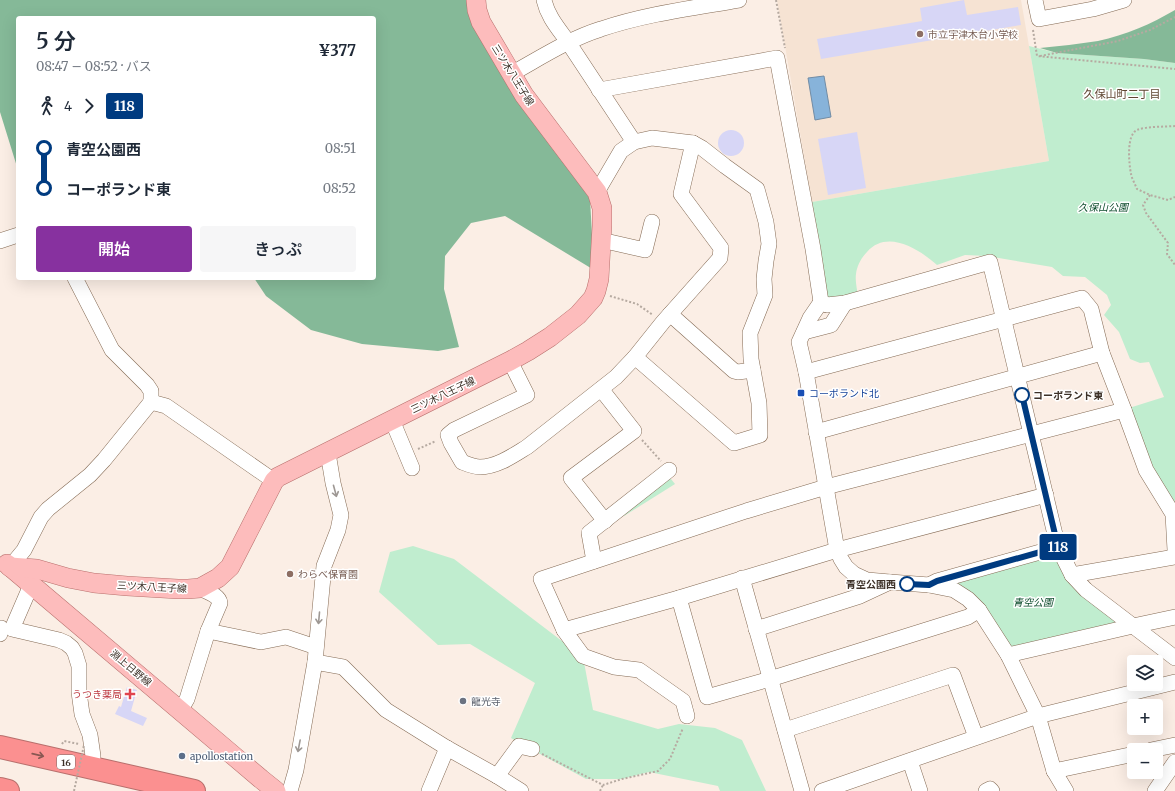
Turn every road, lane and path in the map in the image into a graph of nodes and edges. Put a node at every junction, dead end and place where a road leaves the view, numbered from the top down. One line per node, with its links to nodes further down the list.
1 (476, 0): 11 (main road, 三ツ木八王子線)
2 (544, 0): 8 (street)
3 (739, 0): 8 (street)
4 (1036, 0): 5 (street)
5 (1124, 0)
6 (1175, 17): 9 (path)
7 (1032, 27): 9 (path)
8 (568, 42): 11 (street); 12 (street)
9 (1037, 56): 10 (path)
10 (1175, 70)
11 (511, 74): 16 (main road, 三ツ木八王子線)
12 (599, 90): 14 (street); 26 (street)
13 (1175, 126): 17 (path)
14 (634, 142): 15 (street); 16 (street)
15 (693, 143): 28 (street); 34 (street)
16 (597, 192): 21 (main road, 三ツ木八王子線)
17 (1150, 195): 18 (path); 23 (path)
18 (1175, 197)
19 (652, 222): 21 (street)
20 (16, 236): 22 (street)
21 (601, 240): 25 (main road, 三ツ木八王子線)
22 (0, 241)
23 (1175, 265)
24 (76, 280): 38 (street)
25 (596, 291): 28 (path); 33 (main road, 三ツ木八王子線)
26 (821, 302): 27 (street); 30 (street)
27 (845, 303): 29 (street); 30 (street)
28 (667, 318): 32 (street); 34 (street)
29 (1004, 318): 31 (street); 35 (street); 36 (street)
30 (804, 332): 35 (street)
31 (1102, 353): 36 (street); 39 (street)
32 (635, 357): 34 (street); 37 (street)
33 (510, 361): 40 (main road, 三ツ木八王子線); 43 (street)
34 (753, 370)
35 (806, 372): 42 (street)
36 (1017, 376): 42 (street); 44 (street)
37 (601, 389): 41 (street); 43 (street)
38 (151, 402): 48 (street); 57 (street)
39 (1124, 410): 44 (street); 54 (street)
40 (392, 420): 45 (main road, 三ツ木八王子線); 46 (street)
41 (634, 431): 47 (path); 51 (street)
42 (816, 432): 49 (street)
43 (448, 435): 46 (path)
44 (1032, 435): 49 (street); 50 (street)
45 (328, 453): 48 (main road, 三ツ木八王子線); 72 (street, one-way to 72)
46 (409, 462)
47 (669, 470): 51 (street)
48 (274, 481): 63 (main road, 三ツ木八王子線)
49 (826, 487): 53 (street); 56 (street)
50 (1046, 495): 52 (street); 53 (street)
51 (605, 521): 56 (street)
52 (1058, 547): 58 (street); 62 (street)
53 (837, 550): 59 (street); 60 (street)
54 (1175, 550)
55 (1175, 557): 58 (street)
56 (594, 561): 70 (street)
57 (5, 562): 61 (main road, 淵上日野線); 63 (main road, 三ツ木八王子線)
58 (1072, 575): 67 (street)
59 (742, 578): 64 (street); 68 (street)
60 (890, 582): 62 (street); 68 (street)
61 (31, 585): 69 (street); 77 (main road, 淵上日野線)
62 (929, 585): 65 (street)
63 (200, 588): 71 (street)
64 (679, 598): 70 (street); 75 (street)
65 (979, 610): 73 (street); 75 (street)
66 (1175, 617): 67 (street)
67 (1133, 626): 73 (street); 74 (street)
68 (756, 629): 75 (street)
69 (3, 630): 91 (street)
70 (564, 630): 78 (street)
71 (208, 631): 72 (street); 77 (street)
72 (316, 654): 85 (street); 103 (street, one-way to 103)
73 (1008, 655): 79 (street)
74 (1175, 658)
75 (770, 679): 80 (street)
76 (1175, 682): 79 (street)
77 (180, 711): 96 (main road, 淵上日野線)
78 (687, 716): 95 (path)
79 (1038, 716): 81 (street); 92 (street)
80 (785, 730): 81 (street); 107 (street)
81 (976, 737): 89 (street)
82 (62, 745): 99 (path, bridge)
83 (1175, 745): 86 (street)
84 (0, 747): 91 (highway, 16, one-way to 91)
85 (447, 748): 94 (street); 104 (street)
86 (1163, 748)
87 (532, 749): 94 (street); 95 (path)
88 (1127, 755): 92 (street)
89 (910, 761): 108 (street); 109 (street)
90 (1175, 762): 113 (street)
91 (92, 767): 93 (highway, 16)
92 (1054, 771): 112 (street)
93 (133, 777): 100 (highway); 101 (highway, 16)
94 (499, 782): 105 (street)
95 (603, 785): 106 (path)
96 (263, 787): 102 (main road, 淵上日野線)
97 (0, 790): 98 (highway)
98 (8, 791)
99 (74, 791)
100 (161, 791)
101 (194, 791)
102 (276, 791)
103 (290, 791)
104 (429, 791)
105 (521, 791)
106 (600, 791)
107 (802, 791)
108 (822, 791)
109 (920, 791)
110 (986, 791): 111 (street)
111 (992, 791)
112 (1066, 791)
113 (1155, 791)

